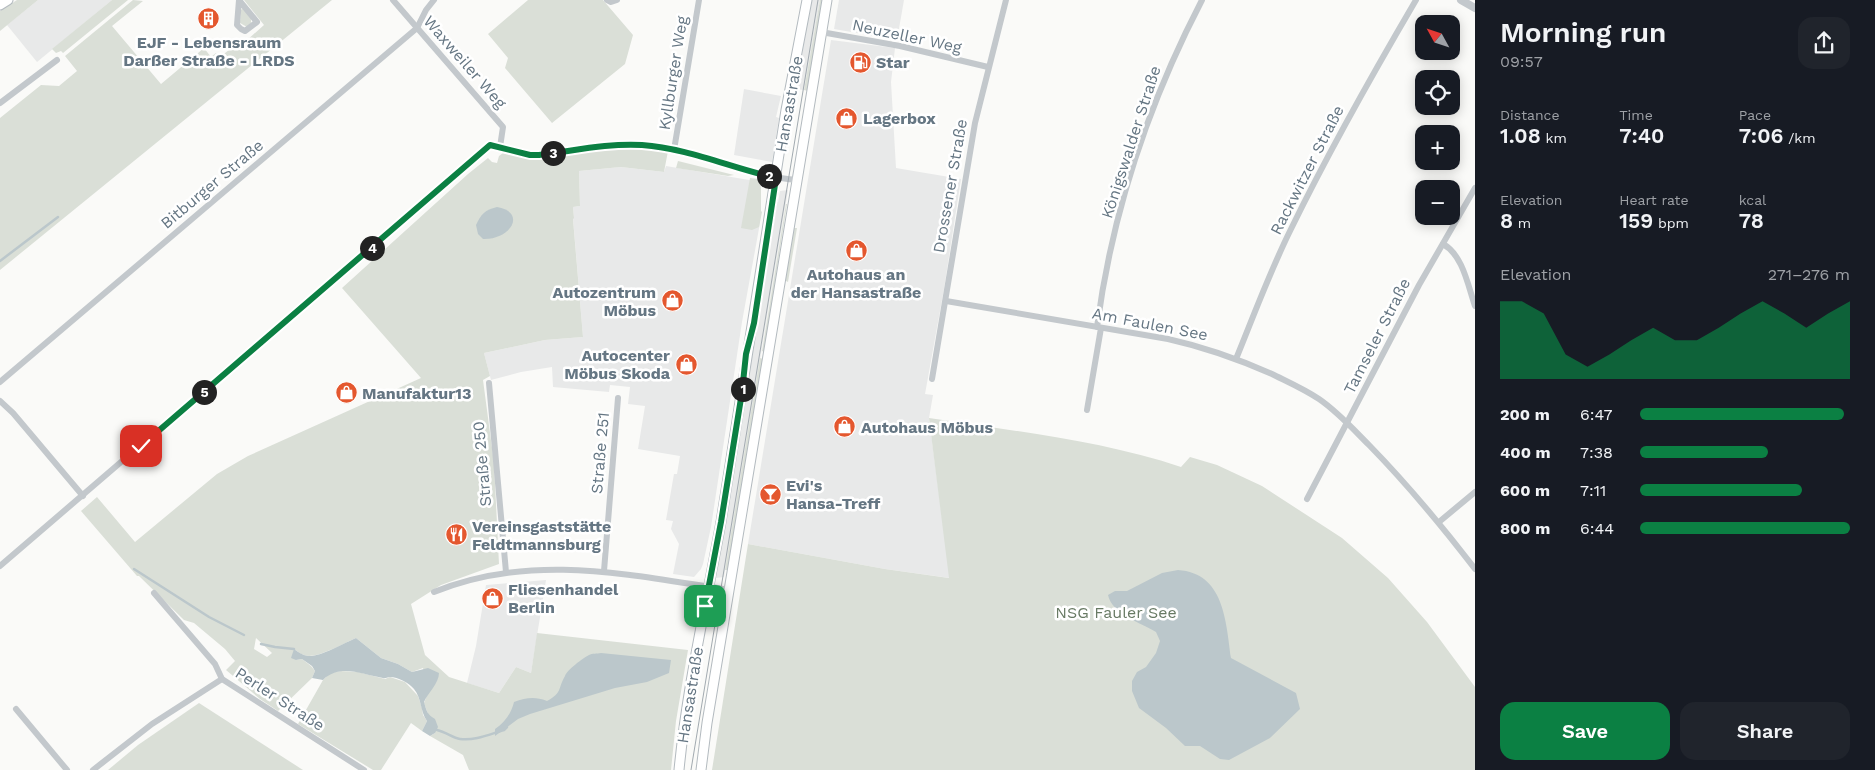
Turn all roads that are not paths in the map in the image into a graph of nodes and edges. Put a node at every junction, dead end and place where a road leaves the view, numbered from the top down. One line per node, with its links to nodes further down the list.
1 (8, 0): 14 (main road)
2 (239, 0): 2 (street)
3 (393, 0): 16 (street, Waxweiler Weg)
4 (434, 0): 16 (street, Bitburger Straße)
5 (607, 0): 6 (street)
6 (617, 0)
7 (699, 0): 22 (street, Kyllburger Weg)
8 (807, 0): 23 (main road, Hansastraße)
9 (827, 0): 17 (main road, Hansastraße)
10 (1006, 0): 19 (street, Drossener Straße)
11 (1202, 0): 29 (street, Königswalder Straße)
12 (1416, 0): 30 (street, Rackwitzer Straße)
13 (1461, 0): 15 (street)
14 (1, 2)
15 (1475, 8)
16 (417, 28): 21 (street, Waxweiler Weg); 32 (street, Bitburger Straße)
17 (821, 32): 19 (street, Neuzeller Weg); 24 (main road, Hansastraße)
18 (57, 60): 20 (street)
19 (988, 67): 27 (street, Drossener Straße)
20 (0, 103)
21 (500, 147): 22 (street); 39 (street)
22 (674, 150): 23 (street)
23 (776, 178): 24 (street); 46 (main road, Hansastraße)
24 (798, 180): 47 (main road, Hansastraße)
25 (1475, 188): 26 (street, Tamseler Straße)
26 (1443, 244): 28 (street); 37 (street, Tamseler Straße)
27 (946, 301): 29 (street, Am Faulen See); 31 (street, Drossener Straße)
28 (1475, 306)
29 (1099, 327): 30 (street, Am Faulen See); 36 (street, Königswalder Straße)
30 (1236, 359): 37 (street, Am Faulen See)
31 (932, 379)
32 (0, 382)
33 (489, 383): 45 (street, Straße 250)
34 (618, 398): 44 (street, Straße 251)
35 (0, 401): 39 (street)
36 (1087, 410)
37 (1348, 424): 40 (street, Tamseler Straße); 41 (street, Am Faulen See)
38 (1475, 492): 41 (street)
39 (82, 496): 42 (street)
40 (1307, 499)
41 (1439, 522): 43 (street, Am Faulen See)
42 (0, 566)
43 (1475, 569)
44 (604, 571): 45 (street); 46 (street)
45 (506, 572): 48 (street)
46 (708, 587): 47 (street); 55 (main road, Hansastraße)
47 (730, 590): 56 (main road, Hansastraße)
48 (434, 592)
49 (154, 593): 50 (street, Perler Straße)
50 (222, 679): 53 (street); 54 (street, Perler Straße)
51 (16, 709): 52 (street)
52 (67, 770)
53 (94, 770)
54 (364, 770)
55 (680, 770)
56 (701, 770)

